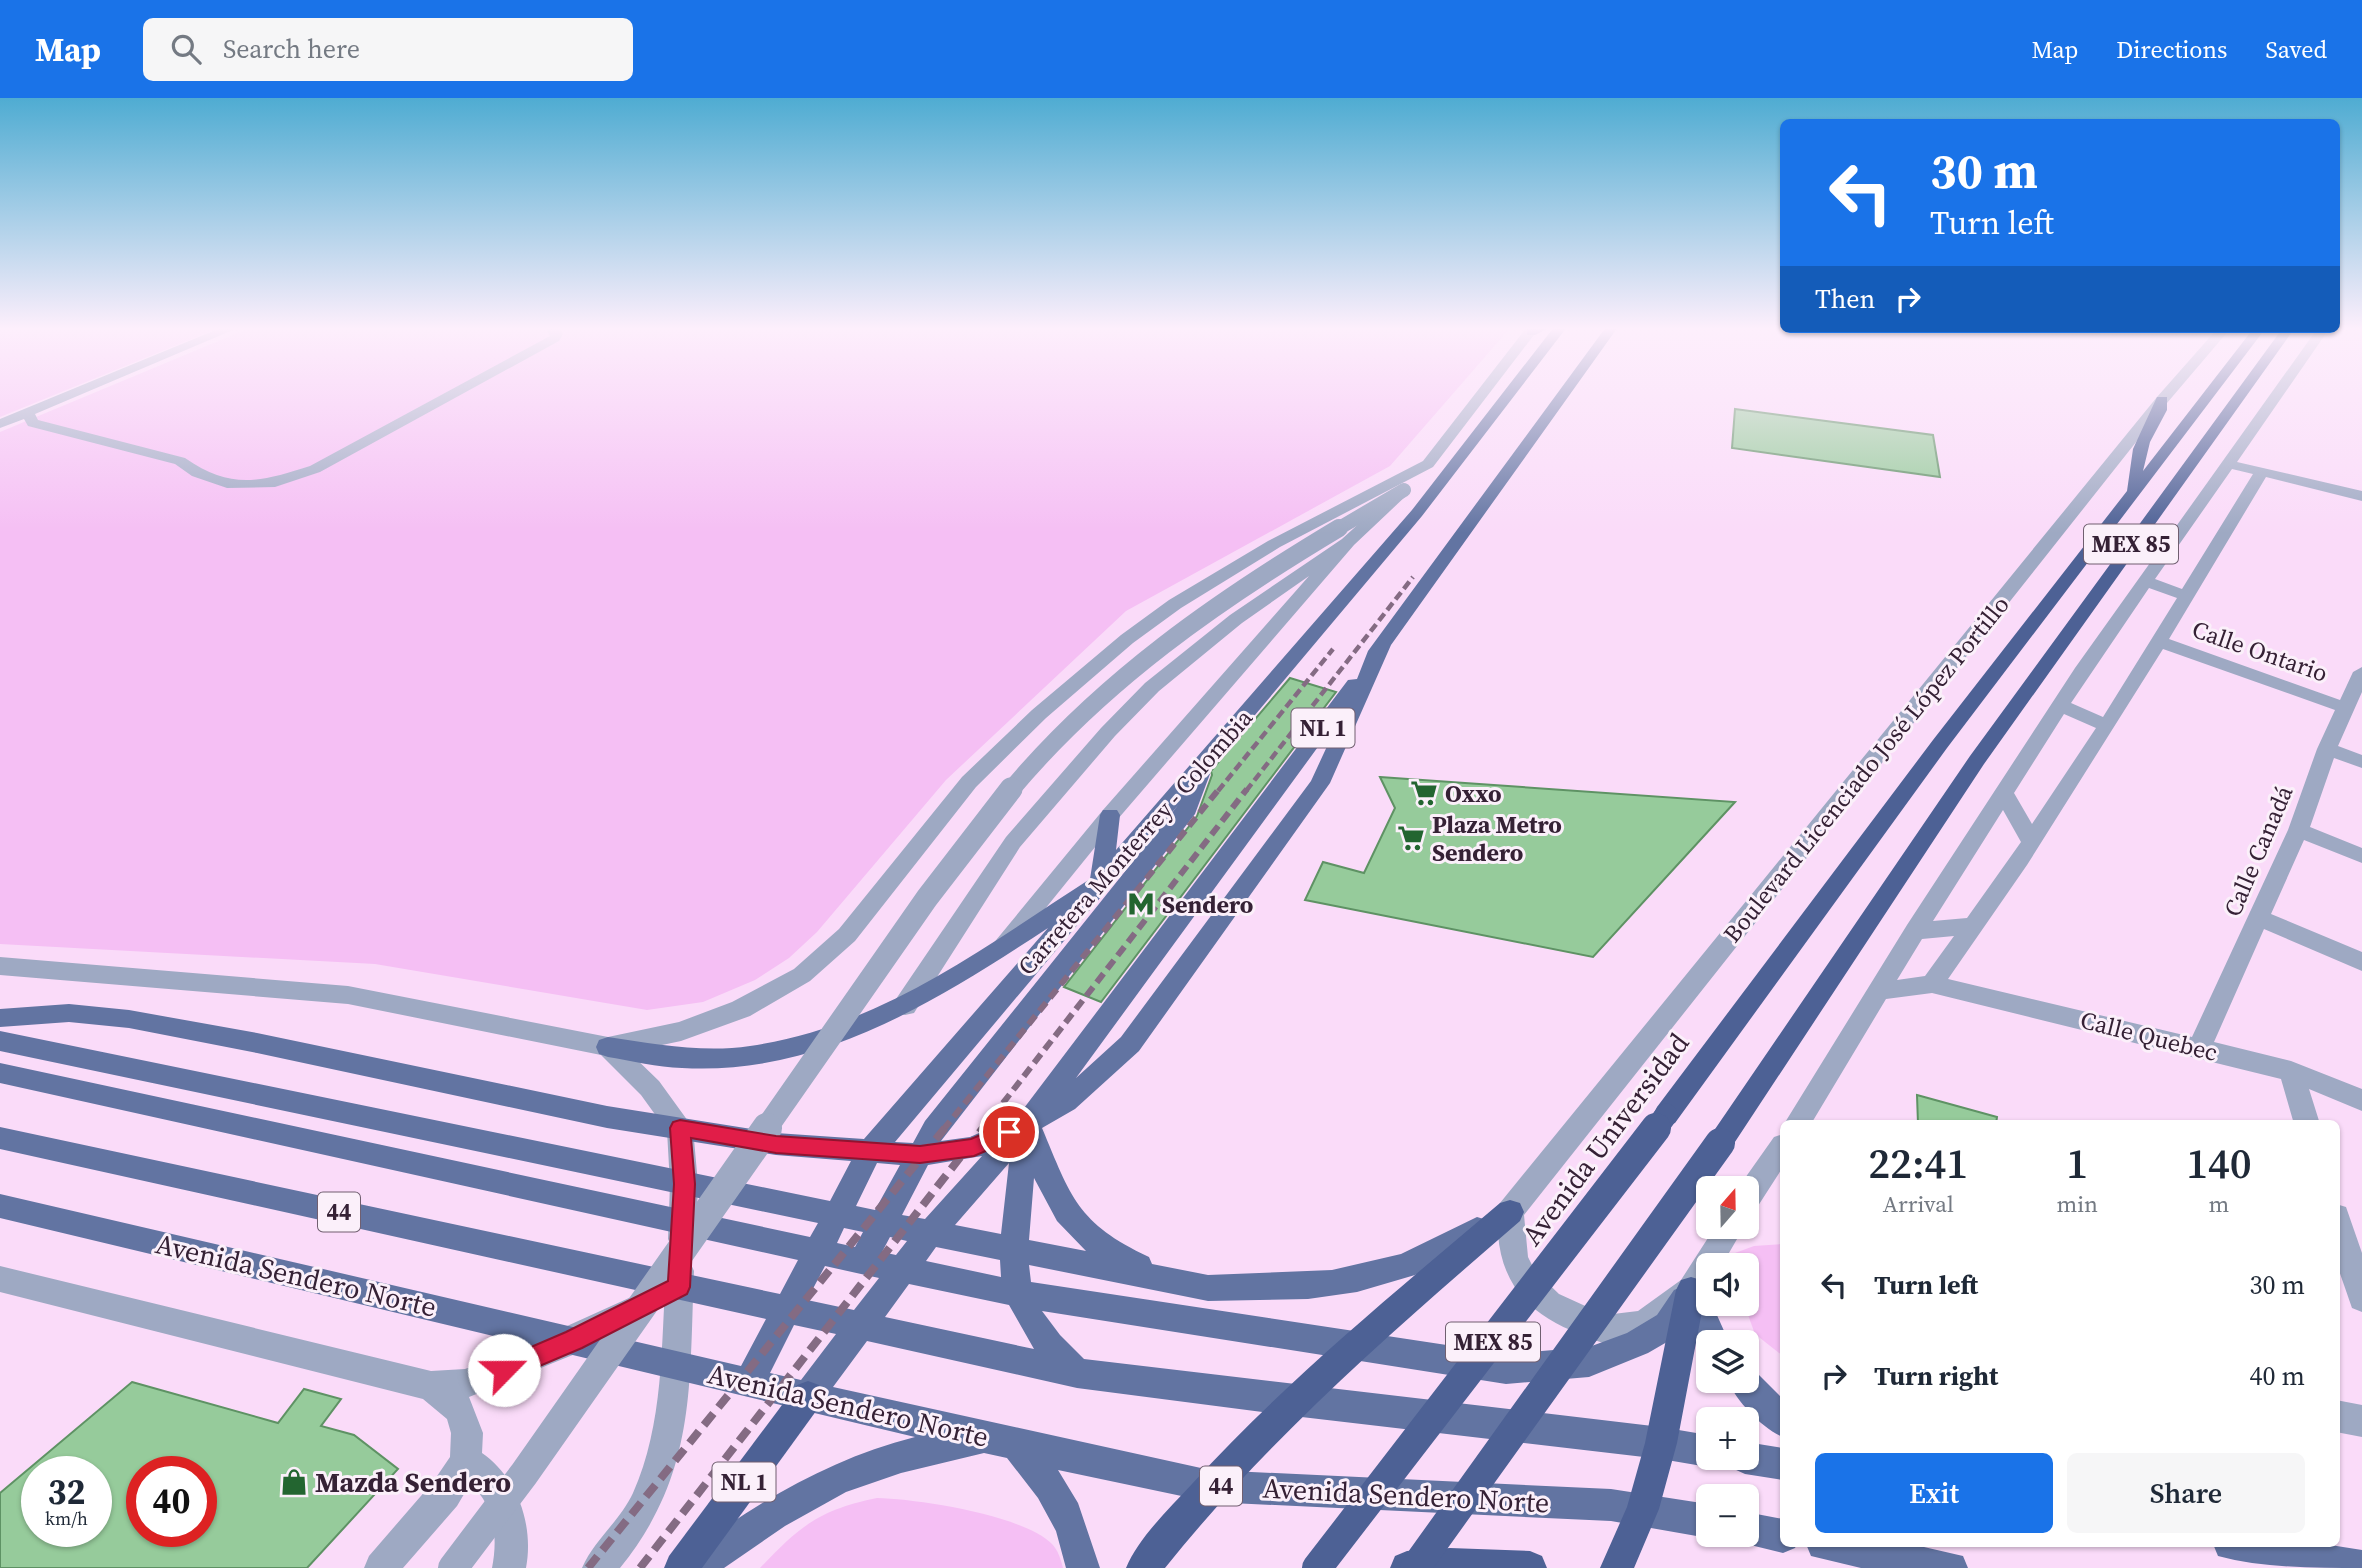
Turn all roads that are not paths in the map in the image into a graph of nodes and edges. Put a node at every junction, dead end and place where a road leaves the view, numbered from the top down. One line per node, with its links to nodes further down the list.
1 (70, 396): 11 (street)
2 (449, 396): 11 (street)
3 (1483, 396): 13 (street)
4 (1508, 396): 31 (main road, Carretera Monterrey - Colombia / NL 1)
5 (1562, 396): 23 (main road, NL 1)
6 (2166, 396): 10 (street, Boulevard Licenciado José López Portillo)
7 (2207, 396): 17 (highway, Boulevard Licenciado José López Portillo / MEX 85)
8 (2240, 396): 121 (highway, MEX 85, bridge)
9 (2277, 396): 14 (street)
10 (2162, 400): 17 (highway); 65 (street, Boulevard Licenciado José López Portillo)
11 (28, 413): 12 (street)
12 (0, 424)
13 (1428, 464): 16 (street); 49 (street)
14 (2229, 464): 15 (street); 20 (street)
15 (2262, 472): 18 (street); 21 (street)
16 (1404, 490): 19 (street); 112 (street, bridge)
17 (2134, 490): 28 (highway, Boulevard Licenciado José López Portillo / MEX 85)
18 (2362, 496)
19 (1349, 542): 33 (street); 46 (street)
20 (2145, 581): 21 (street); 25 (street)
21 (2186, 596): 22 (street)
22 (2159, 642): 26 (street, Calle Ontario); 27 (street)
23 (1382, 645): 56 (main road, NL 1); 56 (main road, NL 1)
24 (2361, 677): 26 (street, Calle Canadá)
25 (2061, 706): 27 (street); 32 (street)
26 (2346, 708): 29 (street, Calle Canadá)
27 (2106, 724): 35 (street)
28 (1940, 744): 119 (highway, Avenida Universidad / MEX 85, bridge)
29 (2327, 749): 30 (street); 34 (street, Calle Canadá)
30 (2362, 761)
31 (1204, 762): 37 (main road, Carretera Monterrey - Colombia / NL 1); 61 (main road)
32 (2005, 794): 35 (street); 40 (street)
33 (1111, 815): 37 (main road); 41 (street)
34 (2298, 830): 36 (street); 38 (street, Calle Canadá)
35 (2031, 841): 39 (street)
36 (2362, 856)
37 (1101, 883): 41 (main road); 60 (main road, Carretera Monterrey - Colombia / NL 1)
38 (2259, 918): 42 (street); 50 (street, Calle Canadá)
39 (1975, 926): 40 (street); 44 (street)
40 (1915, 931): 45 (street)
41 (1003, 945): 46 (main road)
42 (2362, 962)
43 (0, 966): 49 (street)
44 (1932, 984): 45 (street); 50 (street, Calle Quebec)
45 (1881, 991): 54 (street)
46 (905, 1006): 49 (main road)
47 (0, 1018): 57 (main road)
48 (0, 1041): 63 (main road)
49 (608, 1046): 57 (street)
50 (2199, 1048): 51 (street, Calle Quebec)
51 (2291, 1072): 53 (street, Calle Quebec); 55 (street)
52 (0, 1073): 67 (main road)
53 (2362, 1100)
54 (1800, 1120)
55 (2306, 1120)
56 (1027, 1124): 61 (main road); 70 (main road, NL 1); 72 (main road); 78 (main road)
57 (680, 1128): 60 (main road); 63 (street)
58 (0, 1138): 77 (main road, 44)
59 (1780, 1149): 62 (street)
60 (869, 1153): 61 (main road); 66 (main road, Carretera Monterrey - Colombia / NL 1)
61 (920, 1155): 68 (main road)
62 (1759, 1181)
63 (684, 1184): 66 (main road); 67 (street)
64 (0, 1206): 85 (main road, Avenida Sendero Norte / 44)
65 (1510, 1212): 78 (main road); 79 (street); 86 (highway)
66 (837, 1214): 68 (main road); 73 (main road, Carretera Monterrey - Colombia / NL 1)
67 (684, 1223): 73 (main road); 77 (street)
68 (883, 1224): 70 (main road); 74 (main road)
69 (2340, 1229): 81 (street)
70 (930, 1233): 72 (main road); 75 (main road, NL 1)
71 (1723, 1239): 79 (street)
72 (1014, 1250): 78 (main road); 80 (main road)
73 (817, 1252): 74 (main road); 82 (main road, Carretera Monterrey - Colombia / NL 1)
74 (862, 1261): 75 (main road)
75 (902, 1270): 80 (main road); 83 (main road, NL 1)
76 (0, 1279): 90 (street)
77 (679, 1287): 82 (main road, 44); 85 (street); 87 (street)
78 (1208, 1288)
79 (1691, 1290): 84 (main road); 86 (main road); 98 (highway)
80 (1019, 1294): 86 (main road); 88 (main road)
81 (2362, 1298)
82 (786, 1310): 83 (main road, 44); 89 (main road, Carretera Monterrey - Colombia / NL 1)
83 (860, 1326): 88 (main road, 44); 92 (main road, NL 1)
84 (1708, 1330)
85 (574, 1340): 87 (main road, Avenida Sendero Norte / 44); 90 (street)
86 (1354, 1346): 93 (highway)
87 (677, 1365): 89 (main road, Avenida Sendero Norte / 44); 114 (street)
88 (1077, 1373): 93 (main road, 44)
89 (749, 1382): 92 (main road, Avenida Sendero Norte / 44)
90 (431, 1386): 101 (street)
91 (1755, 1393): 95 (main road)
92 (808, 1396): 97 (main road, Avenida Sendero Norte / 44); 115 (highway, NL 1)
93 (1293, 1401): 98 (main road, 44); 103 (highway)
94 (2340, 1417): 96 (street)
95 (1780, 1418)
96 (2362, 1421)
97 (1000, 1441): 103 (main road, Avenida Sendero Norte / 44); 116 (main road); 117 (main road)
98 (1661, 1443): 99 (main road, 44); 104 (highway)
99 (1696, 1449)
100 (1759, 1460): 102 (main road)
101 (466, 1461): 111 (street); 113 (street)
102 (1780, 1464)
103 (1210, 1486): 104 (main road, Avenida Sendero Norte / 44); 118 (highway)
104 (1643, 1509): 105 (main road, Avenida Sendero Norte / 44); 123 (highway)
105 (1696, 1519)
106 (1759, 1531): 107 (main road)
107 (1780, 1535)
108 (1839, 1547): 124 (main road)
109 (2247, 1547): 110 (main road)
110 (2362, 1567)
111 (381, 1568)
112 (453, 1568)
113 (509, 1568)
114 (599, 1568)
115 (681, 1568)
116 (696, 1568)
117 (1083, 1568)
118 (1143, 1568)
119 (1317, 1568)
120 (1406, 1568): 122 (highway)
121 (1415, 1568)
122 (1530, 1568)
123 (1618, 1568)
124 (1951, 1568)

